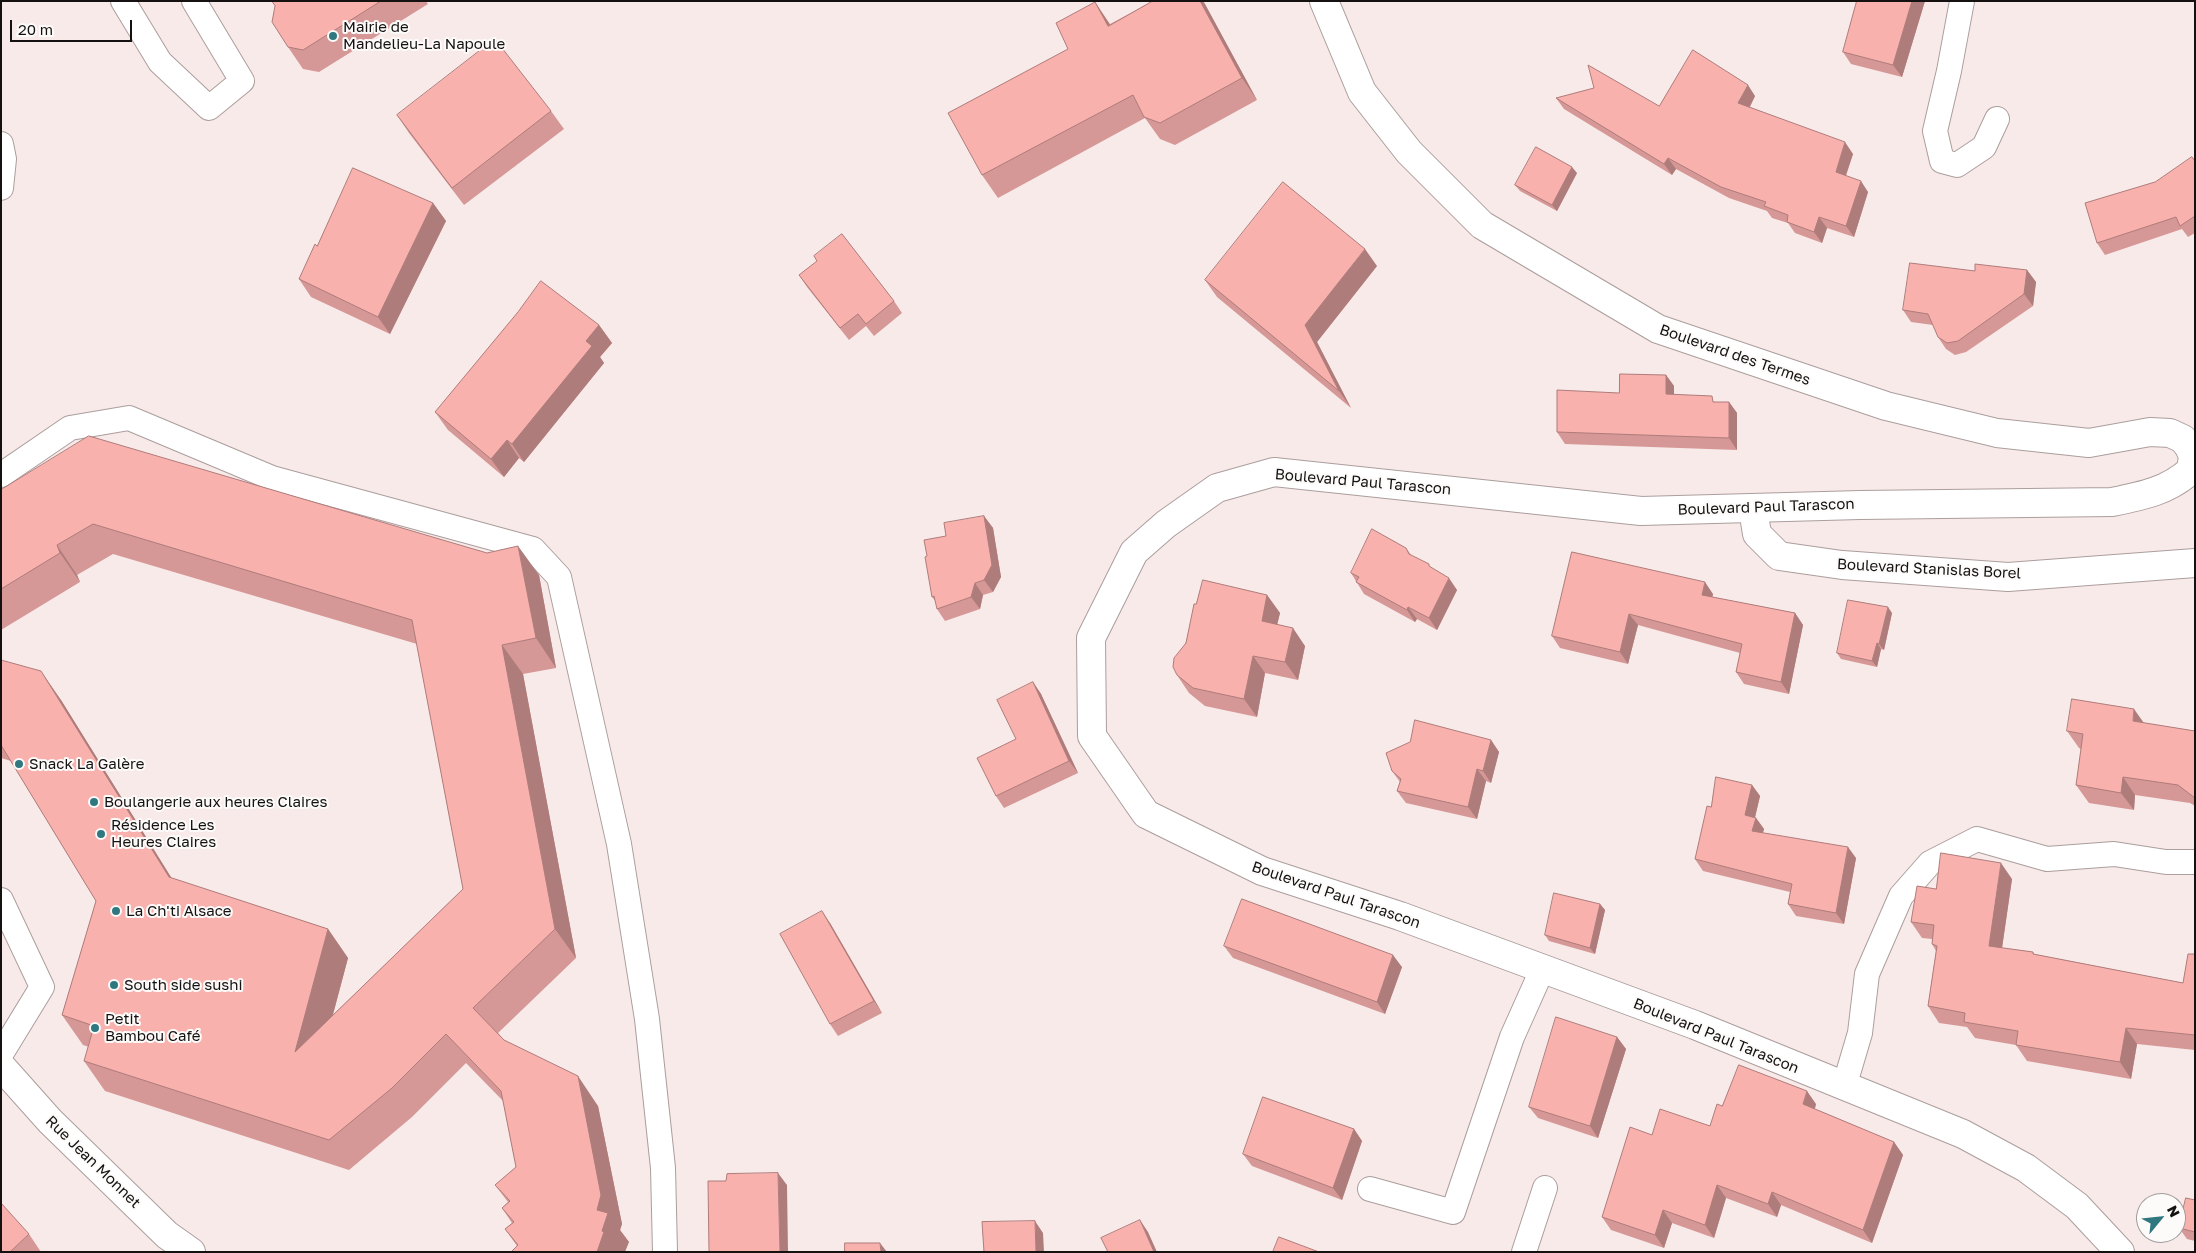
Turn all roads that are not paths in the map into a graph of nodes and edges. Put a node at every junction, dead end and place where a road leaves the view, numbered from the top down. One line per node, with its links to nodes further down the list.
1 (123, 1): 2 (lane)
2 (194, 1)
3 (1324, 1): 8 (street, Boulevard des Termes)
4 (1962, 1): 5 (lane)
5 (1997, 119)
6 (1, 144): 7 (lane)
7 (1, 188)
8 (2192, 445): 10 (street, Boulevard Paul Tarascon)
9 (1, 475): 21 (lane)
10 (1753, 509): 11 (street, Boulevard Stanislas Borel); 14 (street, Boulevard Paul Tarascon)
11 (2195, 563)
12 (2195, 862): 17 (lane)
13 (1, 900): 15 (lane)
14 (1542, 970): 17 (street, Boulevard Paul Tarascon); 19 (lane)
15 (1, 1054)
16 (1, 1066): 20 (street, Rue Jean Monnet)
17 (1844, 1087): 23 (street, Boulevard Paul Tarascon)
18 (1545, 1188): 22 (lane)
19 (1370, 1189)
20 (191, 1252)
21 (665, 1252)
22 (1524, 1252)
23 (2120, 1252)

